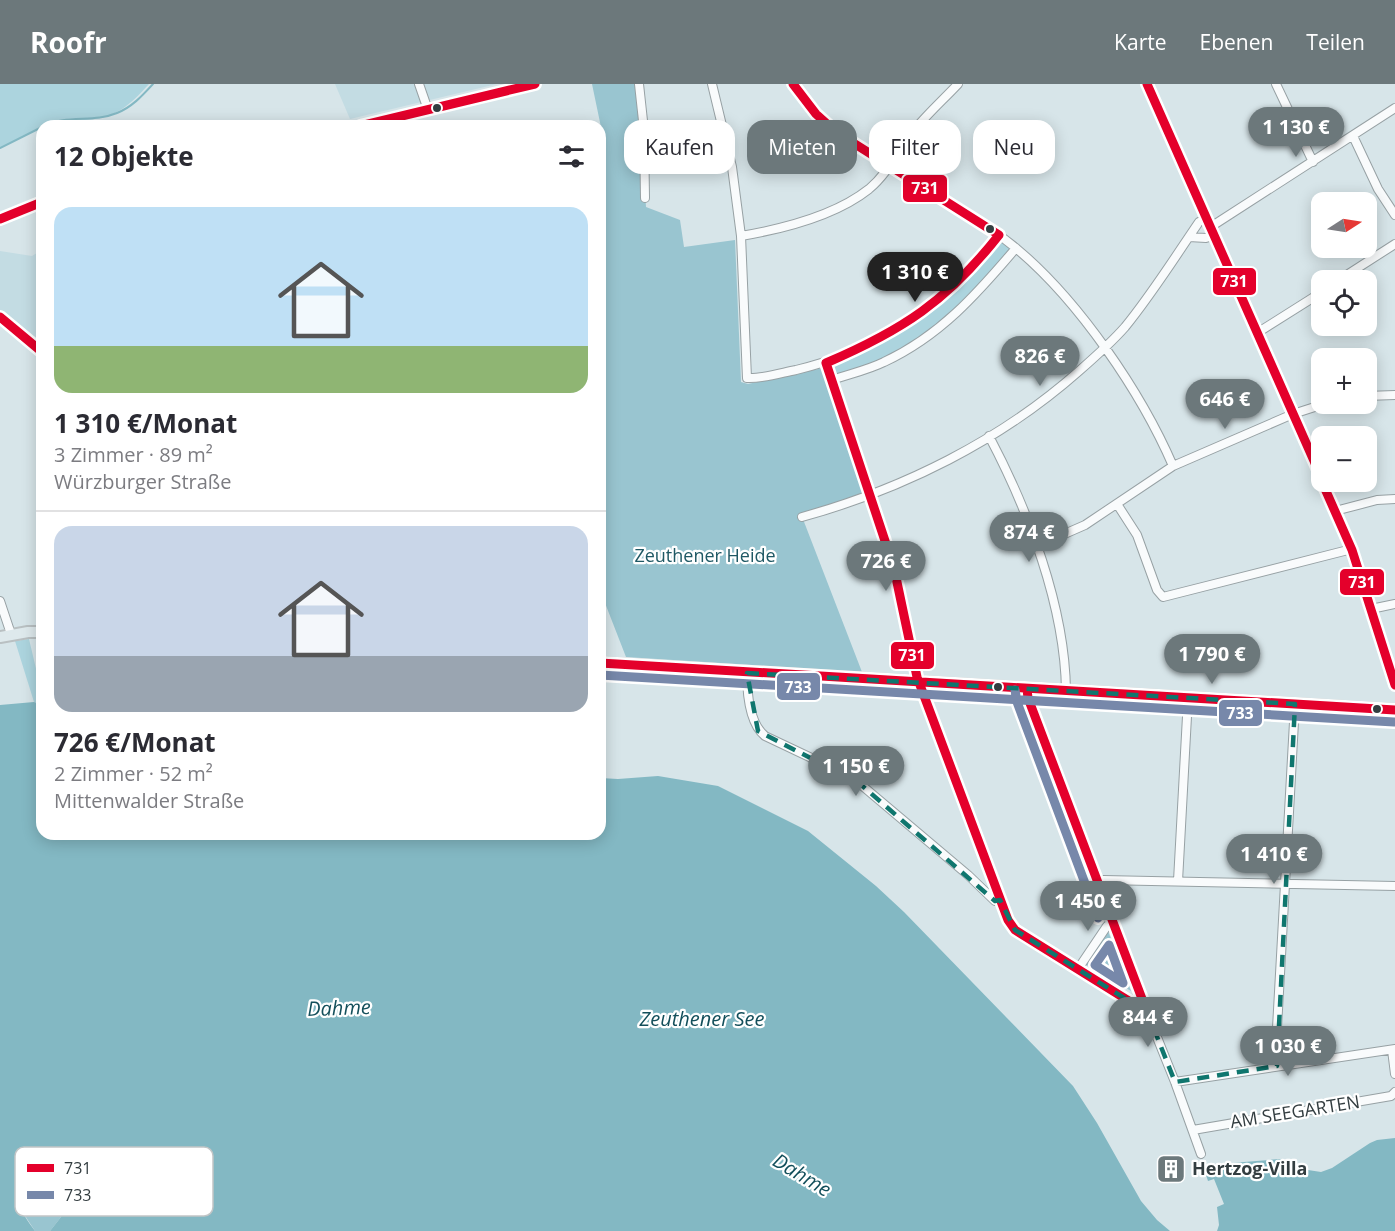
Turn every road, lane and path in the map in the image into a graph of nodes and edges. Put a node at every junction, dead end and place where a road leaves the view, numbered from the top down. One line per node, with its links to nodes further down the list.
1 (419, 84): 10 (street)
2 (535, 84): 10 (street)
3 (639, 84): 18 (street)
4 (712, 84): 25 (street)
5 (793, 84): 14 (street)
6 (958, 84): 12 (street)
7 (1147, 84): 22 (street)
8 (1276, 84): 15 (street)
9 (1395, 108): 13 (street)
10 (428, 110): 11 (street)
11 (386, 120)
12 (923, 120)
13 (1353, 136): 15 (street); 20 (street)
14 (869, 152)
15 (1313, 162): 23 (street)
16 (883, 174): 25 (street)
17 (903, 174): 24 (street)
18 (645, 198)
19 (36, 204): 21 (street)
20 (1395, 215)
21 (0, 219)
22 (1205, 219): 23 (street); 26 (street)
23 (1211, 232): 26 (street); 32 (street)
24 (999, 235): 28 (street); 35 (street)
25 (741, 236): 35 (street)
26 (1190, 237): 34 (street)
27 (1395, 244): 29 (street)
28 (1016, 248): 34 (street); 36 (street)
29 (1355, 270)
30 (1311, 299): 32 (street)
31 (0, 317): 33 (street)
32 (1257, 333): 40 (street)
33 (36, 347)
34 (1105, 348): 41 (street); 43 (street)
35 (826, 363): 36 (street)
36 (832, 380): 45 (street)
37 (1395, 395): 38 (street)
38 (1377, 396)
39 (1311, 408): 40 (street)
40 (1293, 414): 42 (street); 43 (street)
41 (989, 436): 45 (street); 50 (street)
42 (1311, 456)
43 (1173, 466): 47 (street)
44 (1327, 492): 48 (street)
45 (870, 495): 49 (street); 60 (street)
46 (1395, 499): 48 (street)
47 (1117, 504): 50 (street); 51 (street)
48 (1335, 511): 51 (street)
49 (802, 517)
50 (1037, 546): 63 (street)
51 (1352, 549): 54 (street)
52 (0, 601): 56 (street)
53 (1395, 604): 54 (street)
54 (1371, 609): 61 (street)
55 (36, 632): 56 (main road)
56 (11, 634): 57 (main road)
57 (0, 637)
58 (606, 663): 59 (main road)
59 (747, 673): 60 (main road); 71 (street)
60 (918, 682): 62 (main road); 71 (street)
61 (1395, 686)
62 (1027, 689): 63 (main road); 68 (street)
63 (1066, 691): 64 (main road)
64 (1188, 698): 65 (main road); 67 (street)
65 (1295, 704): 66 (main road); 69 (street)
66 (1395, 710)
67 (1178, 881): 68 (street); 69 (street)
68 (1097, 882): 72 (street)
69 (1286, 884): 70 (street); 76 (street)
70 (1395, 886)
71 (1000, 900): 73 (street)
72 (1112, 923): 73 (street); 74 (street)
73 (1078, 969): 74 (street)
74 (1144, 1004): 78 (street)
75 (1393, 1049): 76 (street); 77 (street)
76 (1277, 1066): 78 (street)
77 (1395, 1074)
78 (1176, 1082): 80 (street)
79 (1395, 1092): 80 (street, AM SEEGARTEN)
80 (1193, 1130): 81 (street)
81 (1201, 1154)

